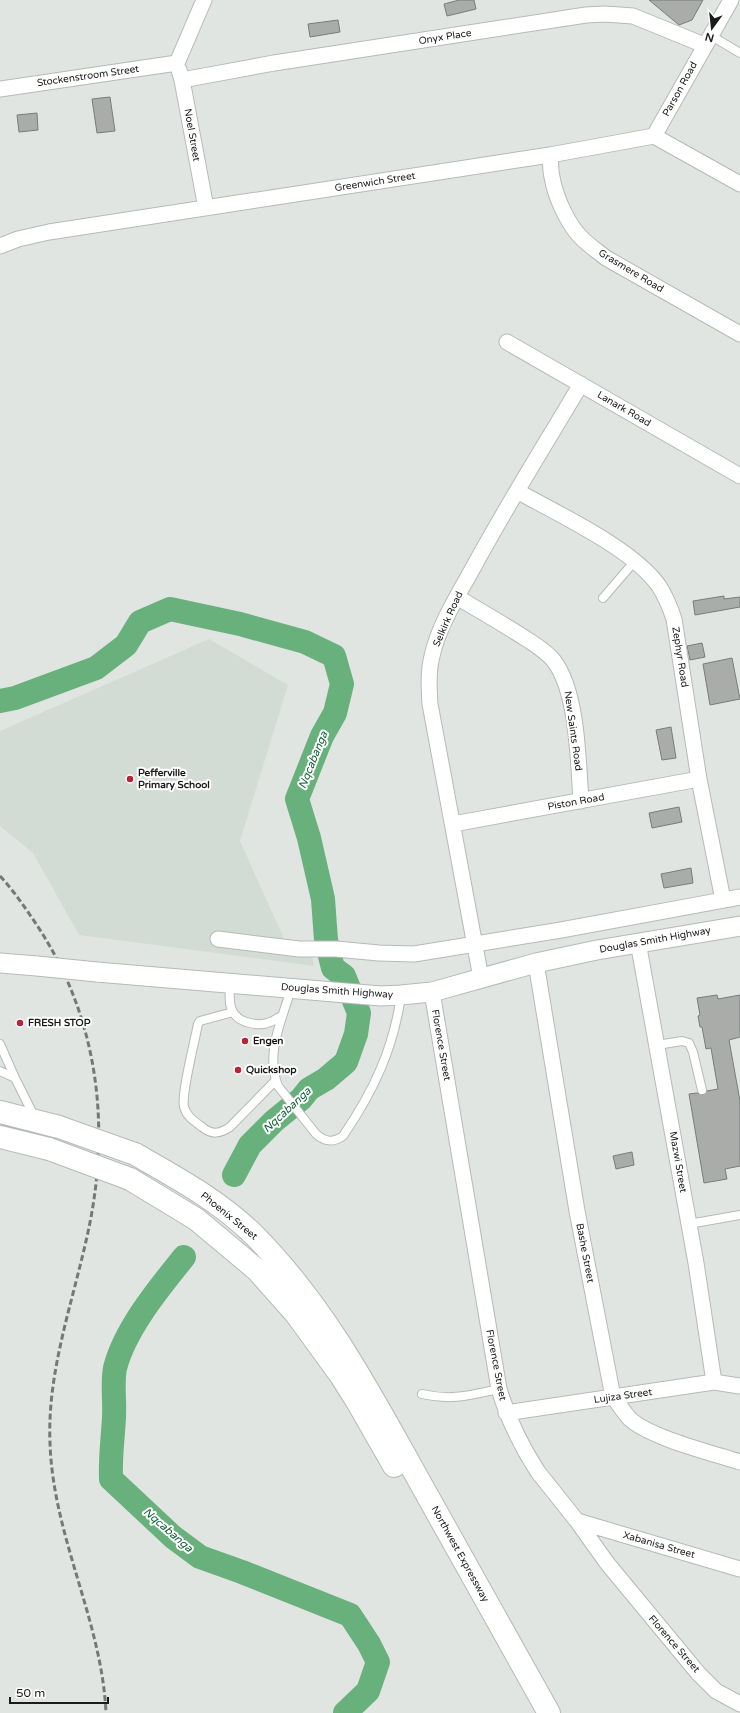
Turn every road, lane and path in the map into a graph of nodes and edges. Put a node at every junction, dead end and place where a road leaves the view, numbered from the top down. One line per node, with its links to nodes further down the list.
1 (204, 0): 5 (street)
2 (731, 0): 3 (street, Parson Road)
3 (707, 40): 4 (lane); 6 (street, Onyx Place); 8 (street, Parson Road)
4 (740, 53)
5 (177, 63): 6 (street, Noel Street); 7 (street, Stockenstroom Street)
6 (182, 80): 11 (street, Noel Street)
7 (0, 89)
8 (654, 136): 9 (street, Greenwich Street); 10 (street)
9 (550, 155): 11 (street, Greenwich Street); 13 (street, Grasmere Road)
10 (740, 184)
11 (206, 208): 12 (street, Greenwich Street)
12 (0, 246)
13 (740, 334)
14 (507, 342): 15 (street, Lanark Road)
15 (581, 384): 16 (street, Lanark Road); 17 (street, Selkirk Road)
16 (740, 476)
17 (517, 491): 18 (street, Zephyr Road); 19 (street, Selkirk Road)
18 (634, 562): 20 (lane); 21 (street, Zephyr Road)
19 (457, 598): 22 (street, New Saints Road); 23 (street, Selkirk Road)
20 (604, 598)
21 (699, 779): 22 (street, Piston Road); 25 (street, Zephyr Road)
22 (581, 801): 23 (street, Piston Road)
23 (453, 824): 29 (street, Selkirk Road)
24 (740, 897): 25 (street)
25 (723, 900): 29 (street)
26 (740, 926): 28 (street, Douglas Smith Highway)
27 (218, 939): 29 (street)
28 (638, 942): 31 (street, Douglas Smith Highway); 40 (street, Mazwi Street)
29 (476, 944): 32 (street, Selkirk Road)
30 (0, 963): 33 (street, Douglas Smith Highway, bridge)
31 (536, 963): 32 (street, Douglas Smith Highway); 54 (street, Bashe Street)
32 (481, 978): 35 (street, Douglas Smith Highway)
33 (230, 983): 34 (street, Douglas Smith Highway); 37 (lane)
34 (291, 988): 36 (street, Douglas Smith Highway); 38 (lane)
35 (432, 992): 36 (street, Douglas Smith Highway); 52 (street, Florence Street)
36 (401, 995): 43 (lane)
37 (233, 1012): 38 (lane); 43 (lane)
38 (281, 1016): 43 (lane)
39 (0, 1044): 42 (lane)
40 (657, 1045): 44 (lane); 49 (street, Mazwi Street)
41 (0, 1070): 42 (lane)
42 (15, 1078): 46 (lane)
43 (277, 1083)
44 (702, 1090)
45 (0, 1112): 46 (main road, Phoenix Street)
46 (36, 1121): 55 (main road, Phoenix Street, bridge)
47 (0, 1137): 55 (main road, bridge)
48 (740, 1215): 49 (lane)
49 (689, 1224): 50 (street, Mazwi Street)
50 (714, 1382): 51 (street, Lujiza Street); 54 (street, Lujiza Street)
51 (740, 1386)
52 (499, 1389): 53 (lane); 56 (street, Florence Street)
53 (422, 1394)
54 (613, 1397): 56 (street, Lujiza Street); 57 (street, Bashe Street)
55 (365, 1399): 61 (main road, Northwest Expressway); 62 (main road, Northwest Expressway)
56 (506, 1413): 58 (street, Florence Street)
57 (740, 1462)
58 (578, 1521): 59 (street, Xabanisa Street); 60 (street, Florence Street)
59 (740, 1569)
60 (740, 1704)
61 (532, 1713)
62 (549, 1713)

